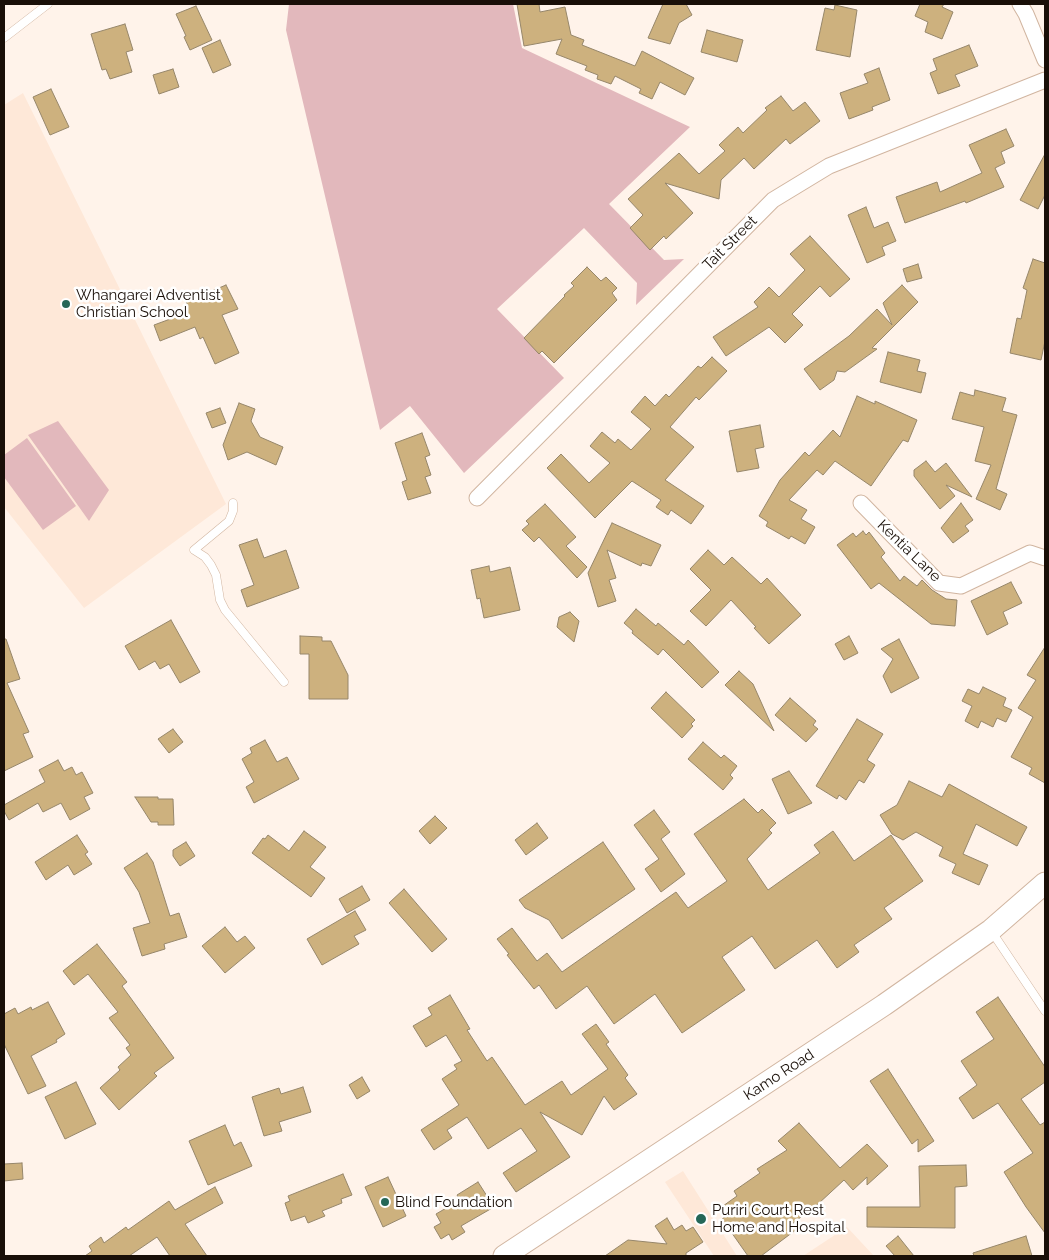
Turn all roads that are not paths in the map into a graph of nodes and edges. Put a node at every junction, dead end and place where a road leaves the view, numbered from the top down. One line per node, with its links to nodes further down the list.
1 (48, 4): 3 (lane)
2 (1020, 4): 4 (street)
3 (4, 38)
4 (1045, 60)
5 (1045, 80): 6 (street, Tait Street)
6 (477, 498)
7 (233, 503): 10 (lane)
8 (861, 503): 9 (street, Kentia Lane)
9 (1045, 558)
10 (284, 682)
11 (1045, 883): 12 (main road, Kamo Road)
12 (991, 930): 13 (lane); 14 (main road, Kamo Road)
13 (1045, 1011)
14 (504, 1256)

